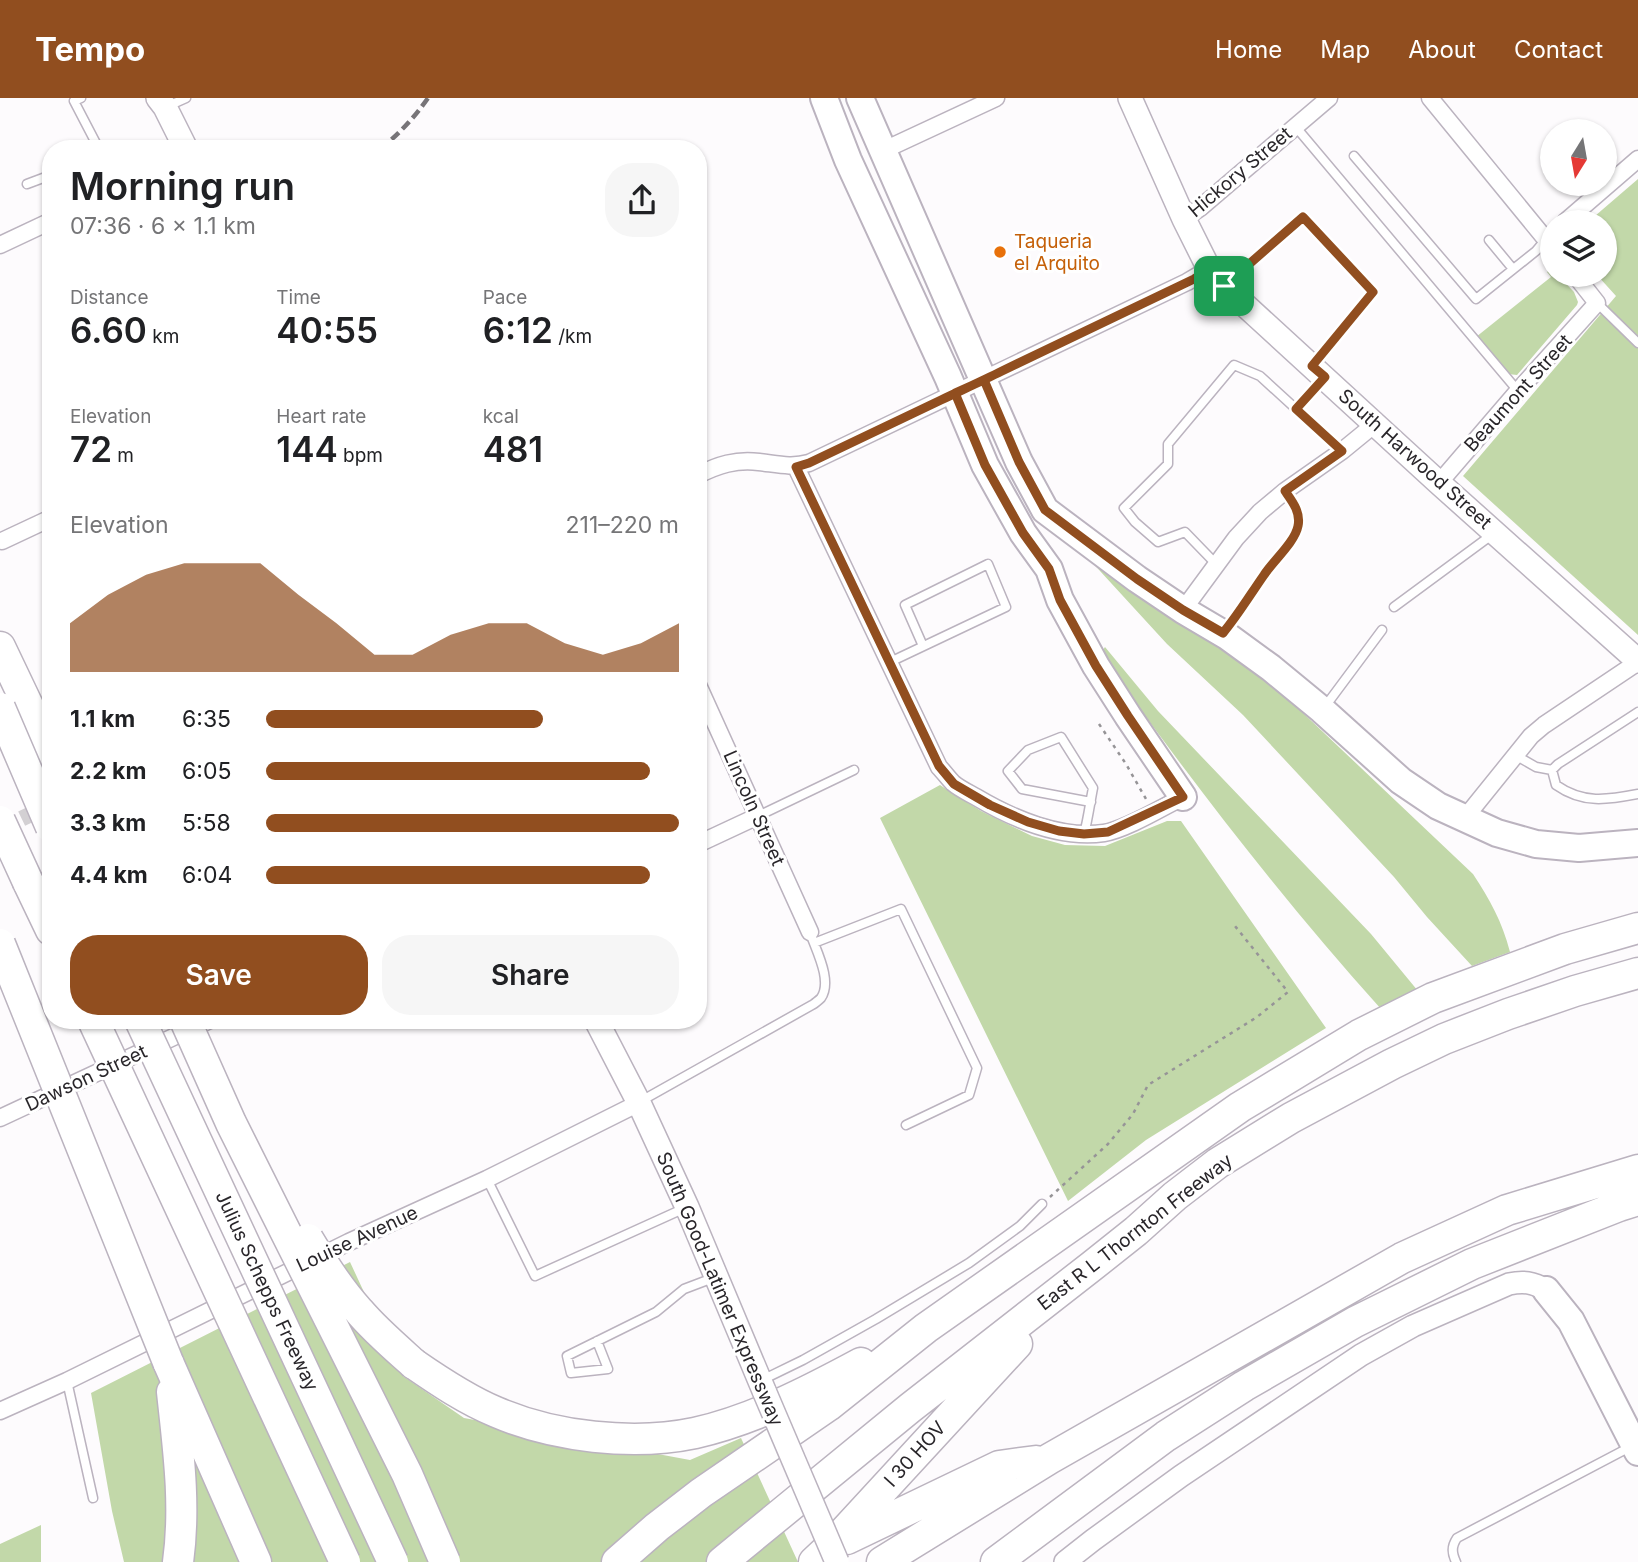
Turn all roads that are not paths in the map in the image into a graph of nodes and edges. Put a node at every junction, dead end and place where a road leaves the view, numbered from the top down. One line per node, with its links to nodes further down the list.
1 (81, 98): 10 (lane)
2 (824, 98): 32 (main road)
3 (860, 98): 12 (main road)
4 (996, 98): 12 (street)
5 (1130, 98): 18 (main road, South Harwood Street)
6 (1329, 98): 9 (street, Hickory Street)
7 (1430, 98): 20 (street)
8 (168, 100): 11 (main road)
9 (1295, 126): 18 (street, Hickory Street); 31 (lane)
10 (94, 140)
11 (183, 140)
12 (883, 151): 30 (main road)
13 (1354, 156): 24 (lane)
14 (1638, 159): 17 (street)
15 (42, 178): 16 (lane)
16 (27, 184)
17 (1579, 210)
18 (1184, 219): 25 (main road, South Harwood Street)
19 (42, 225): 22 (street)
20 (1540, 228)
21 (1489, 240): 24 (lane)
22 (0, 245)
23 (1540, 248): 24 (lane)
24 (1513, 269)
25 (1217, 278): 29 (main road, South Harwood Street); 29 (lane); 30 (street)
26 (1584, 287): 27 (street)
27 (1597, 303): 28 (lane); 31 (street, Beaumont Street)
28 (1638, 343)
29 (1318, 371): 33 (lane); 34 (main road, South Harwood Street)
30 (984, 380): 32 (street); 45 (main road)
31 (1518, 391): 38 (street, Beaumont Street)
32 (955, 393): 36 (street); 61 (main road)
33 (1296, 409): 35 (lane); 43 (lane)
34 (1375, 424): 35 (street); 38 (main road, South Harwood Street)
35 (1342, 451): 39 (street)
36 (796, 467): 37 (street); 50 (street)
37 (707, 471)
38 (1439, 483): 41 (main road, South Harwood Street)
39 (1285, 491): 43 (street); 47 (lane)
40 (42, 522): 42 (street)
41 (1495, 532): 44 (lane); 51 (main road, South Harwood Street)
42 (2, 541)
43 (1216, 564): 45 (street)
44 (1394, 607)
45 (1183, 610): 47 (main road)
46 (1382, 630): 54 (lane)
47 (1223, 633): 54 (main road)
48 (923, 646): 48 (lane); 50 (lane)
49 (0, 647): 56 (highway)
50 (890, 662): 67 (street)
51 (1638, 662): 57 (street)
52 (707, 705): 64 (street, Lincoln Street)
53 (0, 708): 63 (highway, bridge)
54 (1322, 710): 65 (main road)
55 (1638, 712): 59 (lane)
56 (42, 735)
57 (1515, 755): 59 (lane); 65 (street)
58 (854, 770): 64 (lane)
59 (1552, 770): 60 (lane)
60 (1638, 794)
61 (1183, 797): 67 (street)
62 (1091, 802): 62 (lane); 67 (lane)
63 (42, 806)
64 (758, 816): 68 (street); 72 (street, Lincoln Street)
65 (1464, 819): 69 (main road)
66 (0, 821): 70 (highway, bridge)
67 (1084, 834)
68 (707, 840)
69 (1638, 843)
70 (42, 911)
71 (1638, 928): 92 (highway)
72 (812, 937): 81 (lane); 83 (lane)
73 (0, 944): 94 (highway, bridge)
74 (1638, 972): 89 (highway, East R L Thornton Freeway)
75 (97, 1029): 105 (highway, bridge)
76 (145, 1029): 106 (highway, Julius Schepps Freeway, bridge)
77 (191, 1029): 107 (highway, bridge)
78 (191, 1029): 82 (street, Dawson Street)
79 (192, 1029): 92 (highway, bridge)
80 (601, 1029): 81 (main road, South Good-Latimer Expressway)
81 (639, 1103): 85 (street, Louise Avenue); 88 (main road, South Good-Latimer Expressway)
82 (0, 1118)
83 (906, 1125)
84 (1638, 1170): 99 (highway)
85 (487, 1179): 88 (lane); 95 (street, Louise Avenue)
86 (1638, 1200): 102 (highway)
87 (1042, 1204): 96 (lane)
88 (687, 1207): 90 (main road, South Good-Latimer Expressway)
89 (1093, 1266): 101 (highway, I 30 HOV); 109 (highway, East R L Thornton Freeway)
90 (716, 1277): 93 (lane); 96 (main road, South Good-Latimer Expressway)
91 (1546, 1290): 98 (main road); 112 (street)
92 (926, 1328): 108 (highway)
93 (597, 1341): 93 (lane)
94 (168, 1362): 103 (highway); 104 (highway)
95 (67, 1381): 97 (street, Louise Avenue); 100 (lane)
96 (762, 1387): 101 (main road, South Good-Latimer Expressway, bridge)
97 (0, 1411)
98 (1636, 1448): 113 (lane)
99 (1049, 1459): 101 (highway, I 30 HOV); 111 (highway)
100 (93, 1498)
101 (827, 1557): 110 (highway, I 30 HOV)
102 (1004, 1557)
103 (177, 1562)
104 (256, 1562)
105 (345, 1562)
106 (393, 1562)
107 (445, 1562)
108 (617, 1562)
109 (722, 1562)
110 (803, 1562)
111 (882, 1562)
112 (1065, 1562)
113 (1456, 1562)

